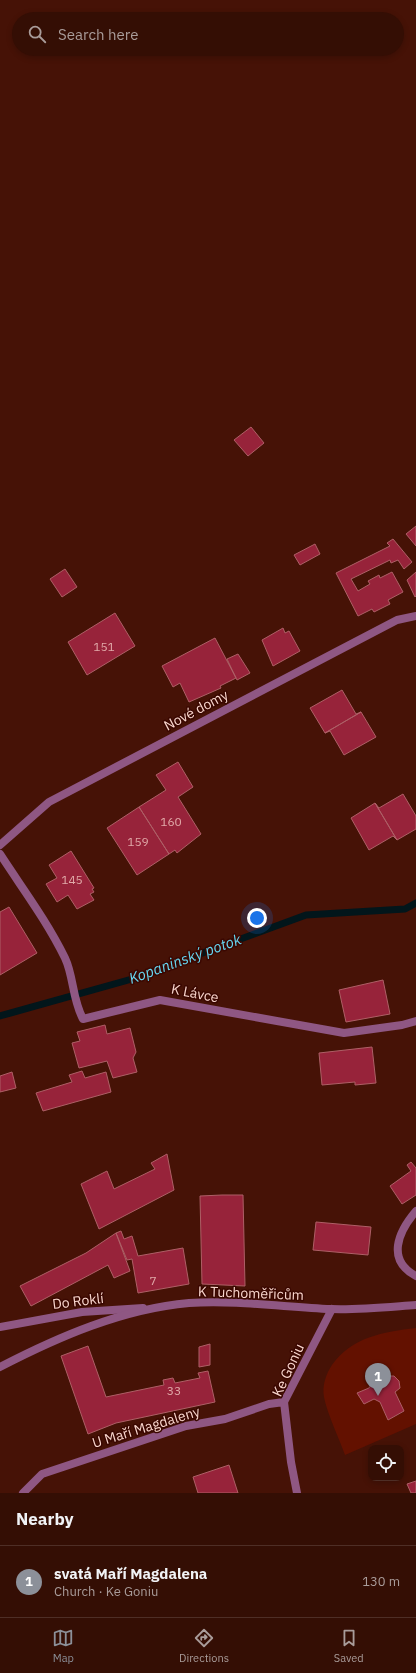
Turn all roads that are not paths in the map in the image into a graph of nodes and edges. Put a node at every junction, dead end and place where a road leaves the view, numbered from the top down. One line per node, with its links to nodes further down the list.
1 (416, 616): 2 (street, Nové domy)
2 (0, 845)
3 (0, 854): 4 (street, K Lávce)
4 (416, 1021)
5 (416, 1211): 6 (street)
6 (416, 1276)
7 (416, 1305): 9 (street, K Tuchoměřicům)
8 (160, 1307): 9 (street, K Tuchoměřicům); 10 (street, Do Roklí); 11 (street, K Tuchoměřicům)
9 (332, 1309): 12 (street, Ke Goniu)
10 (0, 1327)
11 (0, 1367)
12 (284, 1402): 13 (street, U Maří Magdaleny); 14 (street, Ke Goniu)
13 (23, 1493)
14 (297, 1493)

